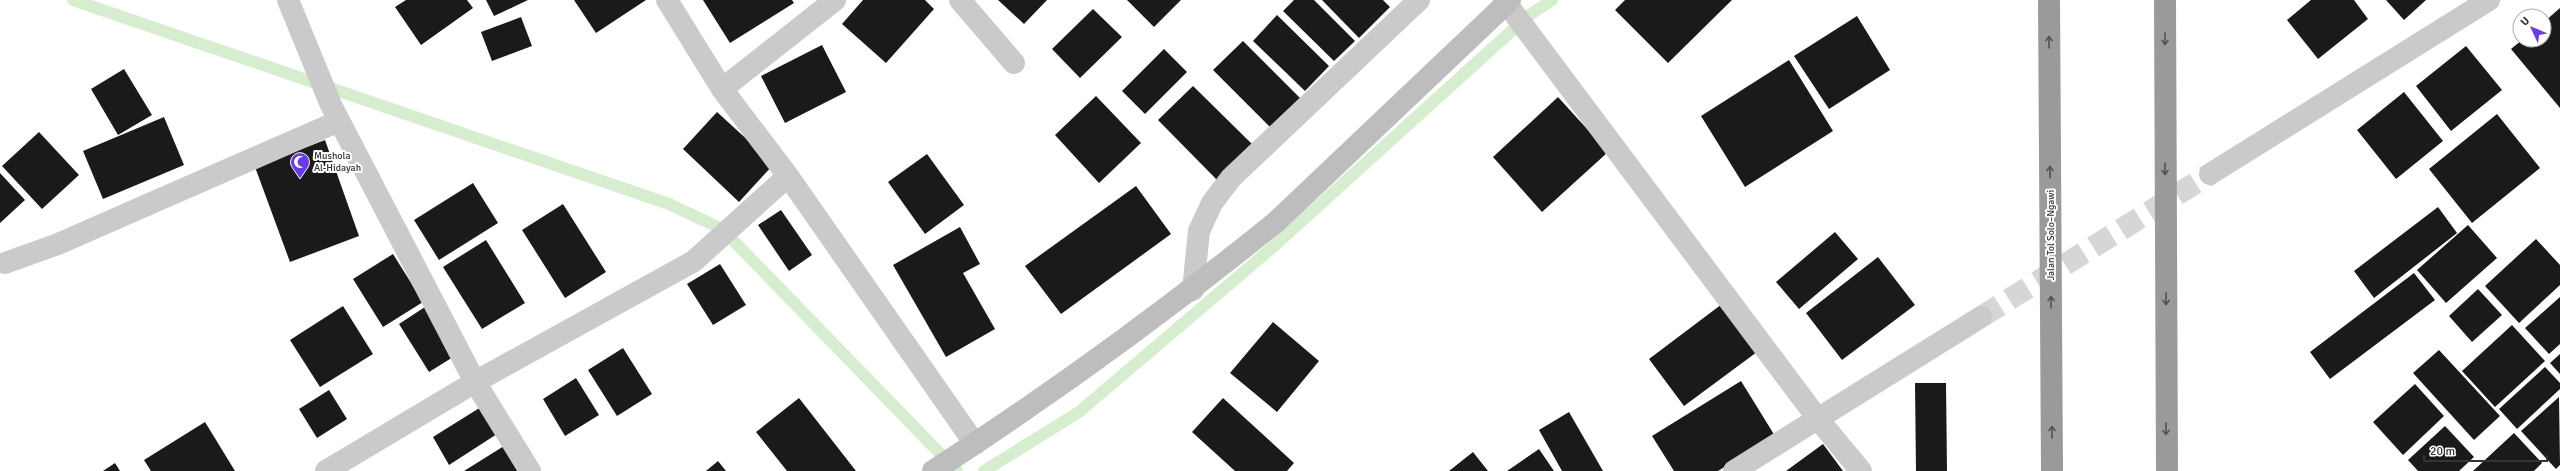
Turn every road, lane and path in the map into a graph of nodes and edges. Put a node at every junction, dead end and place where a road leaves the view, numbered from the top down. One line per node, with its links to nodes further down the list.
1 (288, 0): 12 (street)
2 (667, 0): 11 (street)
3 (835, 0): 11 (street)
4 (960, 0): 10 (street)
5 (1419, 0): 16 (street)
6 (2049, 0): 26 (highway, Jalan Tol Solo–Ngawi, one-way to 6)
7 (2165, 0): 27 (highway, one-way to 27)
8 (2489, 0): 13 (street)
9 (1509, 5): 16 (main road, bridge); 19 (street)
10 (1014, 63)
11 (722, 89): 14 (street)
12 (335, 113): 15 (street); 18 (street)
13 (2210, 174)
14 (788, 176): 18 (street); 20 (street)
15 (5, 263)
16 (1193, 290): 20 (main road)
17 (1981, 317): 19 (street)
18 (475, 382): 21 (street); 22 (street)
19 (1818, 418): 24 (street); 25 (street)
20 (967, 449): 23 (main road)
21 (326, 471)
22 (530, 471)
23 (933, 471)
24 (1734, 471)
25 (1860, 471)
26 (2052, 471)
27 (2166, 471)

